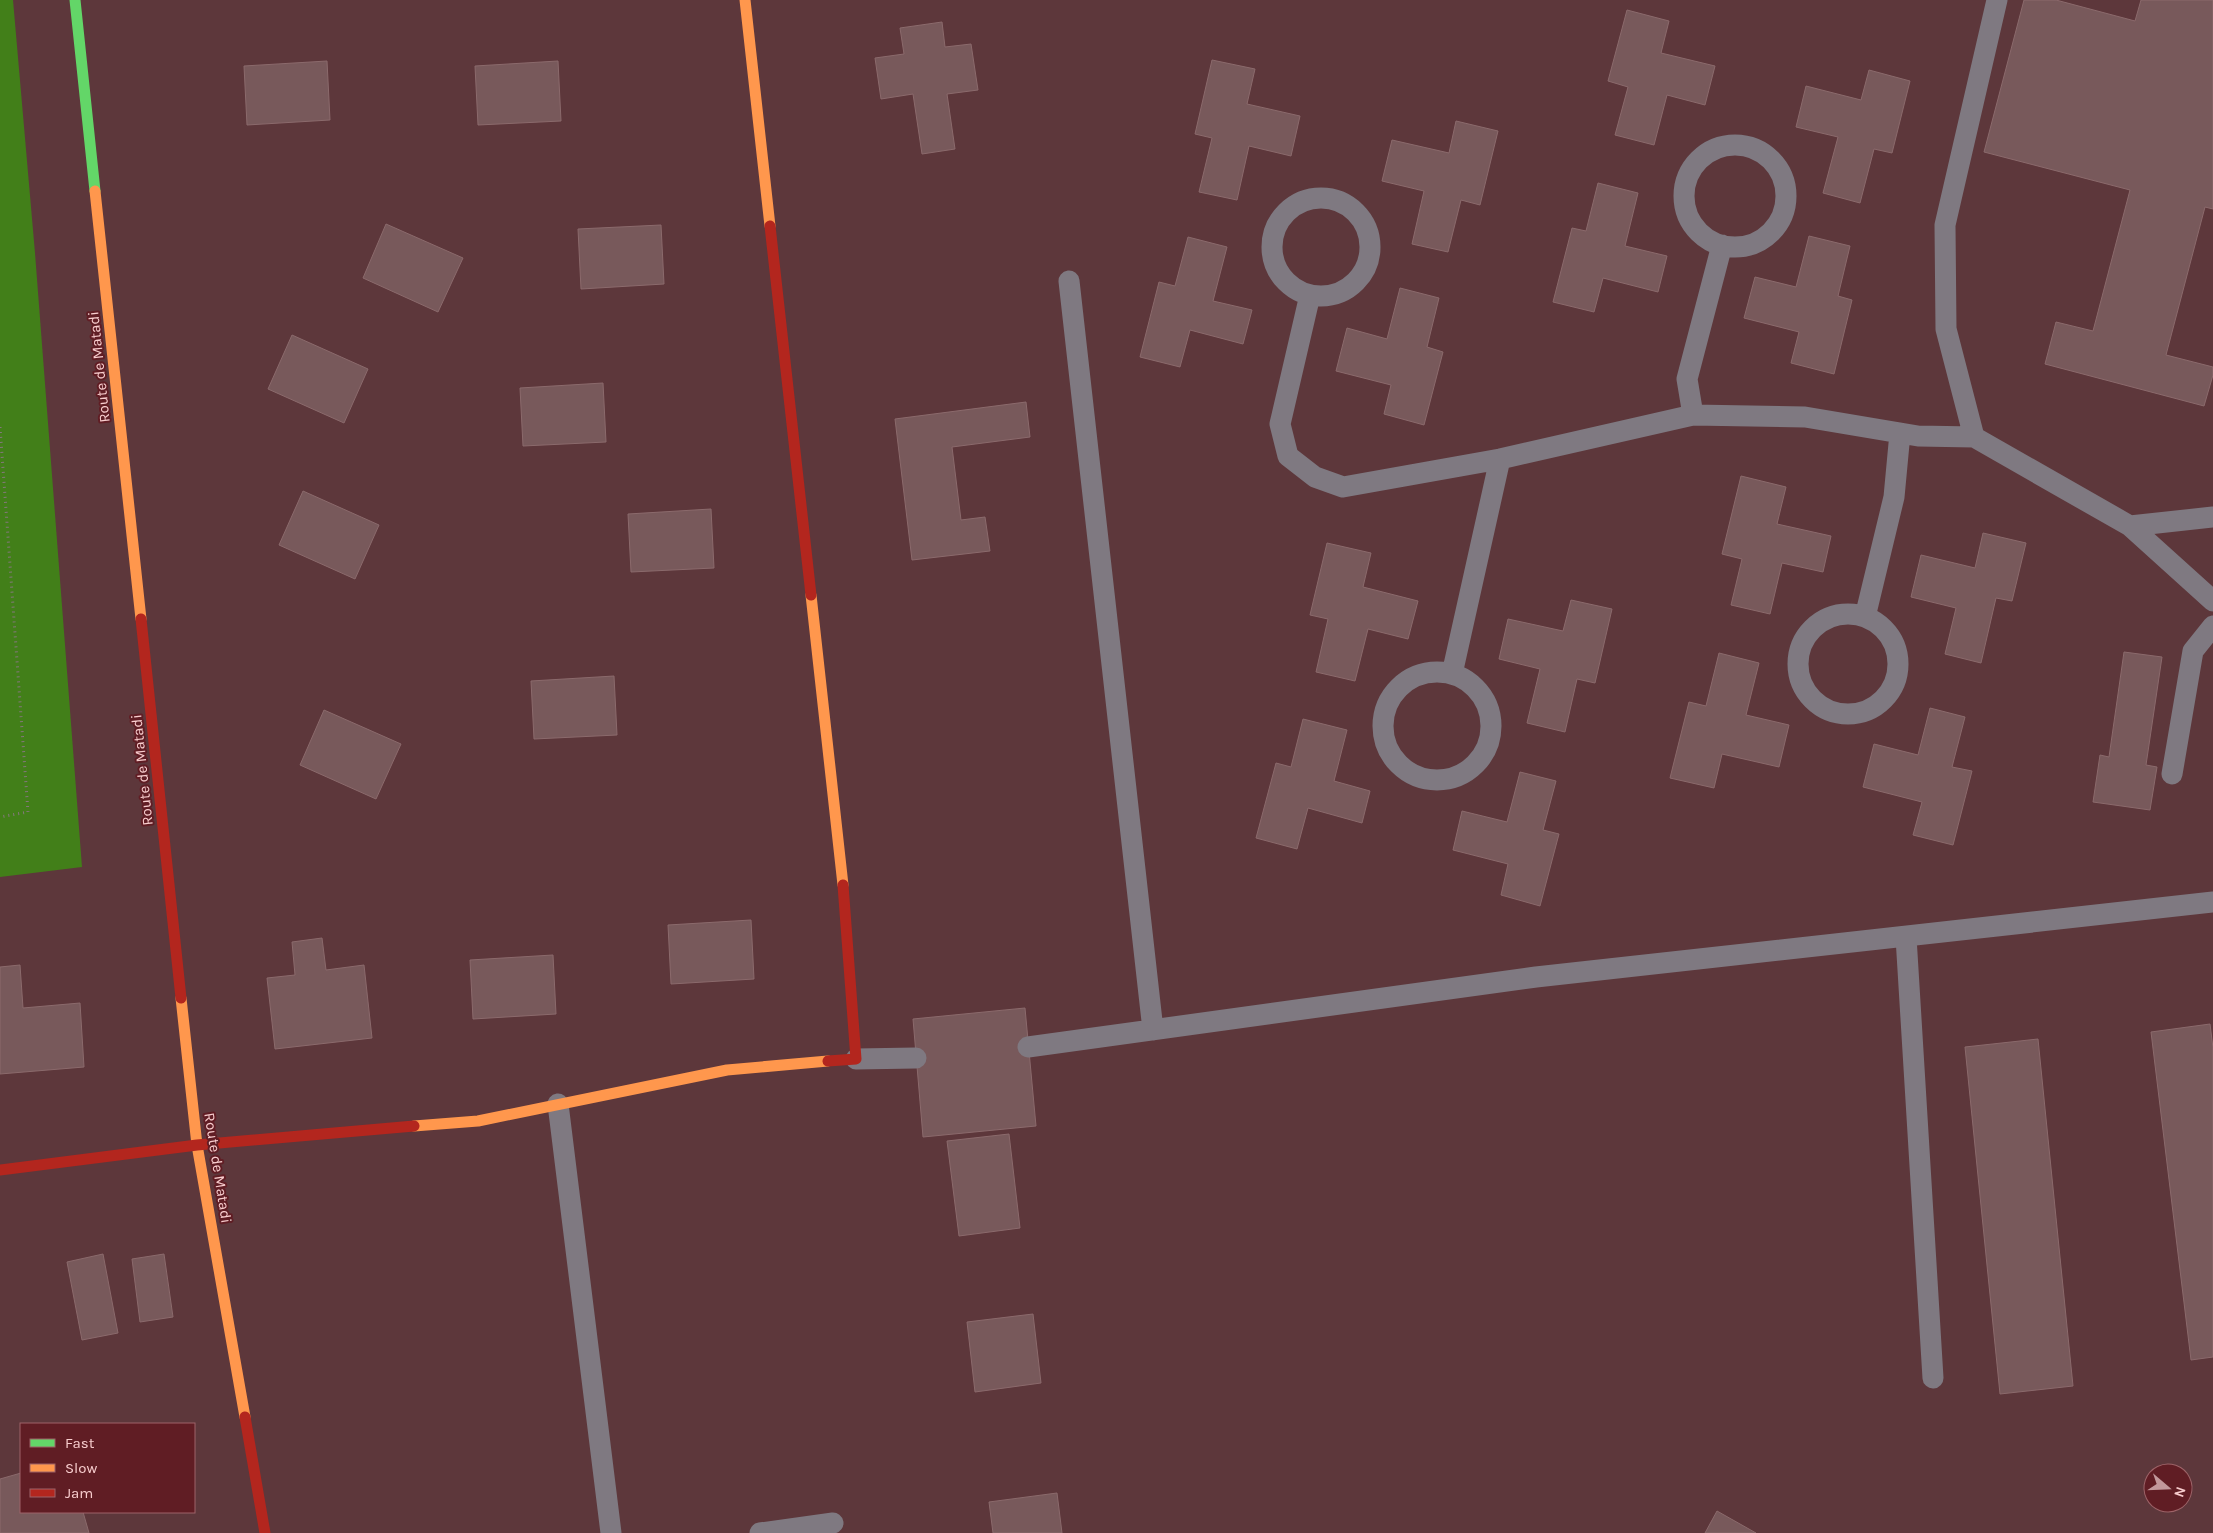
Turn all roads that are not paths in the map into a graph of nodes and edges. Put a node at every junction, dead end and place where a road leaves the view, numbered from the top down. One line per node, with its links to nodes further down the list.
1 (75, 0): 25 (street, Route de Matadi)
2 (745, 0): 23 (street)
3 (1996, 0): 9 (lane)
4 (1722, 245): 4 (lane); 7 (lane)
5 (1069, 281): 20 (lane)
6 (1310, 295): 6 (lane); 10 (lane)
7 (1693, 415): 8 (lane); 10 (lane)
8 (1900, 433): 9 (lane); 14 (lane)
9 (1974, 437): 12 (lane)
10 (1500, 459): 16 (lane)
11 (2213, 517): 12 (lane)
12 (2130, 526): 13 (lane)
13 (2213, 601)
14 (1864, 617): 14 (lane)
15 (2213, 626): 17 (lane)
16 (1452, 674): 16 (lane)
17 (2172, 774)
18 (2213, 902): 19 (lane)
19 (1906, 937): 20 (lane); 27 (lane)
20 (1153, 1030): 21 (lane)
21 (1028, 1047)
22 (916, 1058): 23 (lane)
23 (856, 1059): 24 (street)
24 (558, 1104): 25 (street); 30 (lane)
25 (197, 1145): 26 (street); 29 (street, Route de Matadi)
26 (0, 1170)
27 (1933, 1378)
28 (833, 1523): 31 (lane)
29 (265, 1533)
30 (610, 1533)
31 (760, 1533)

